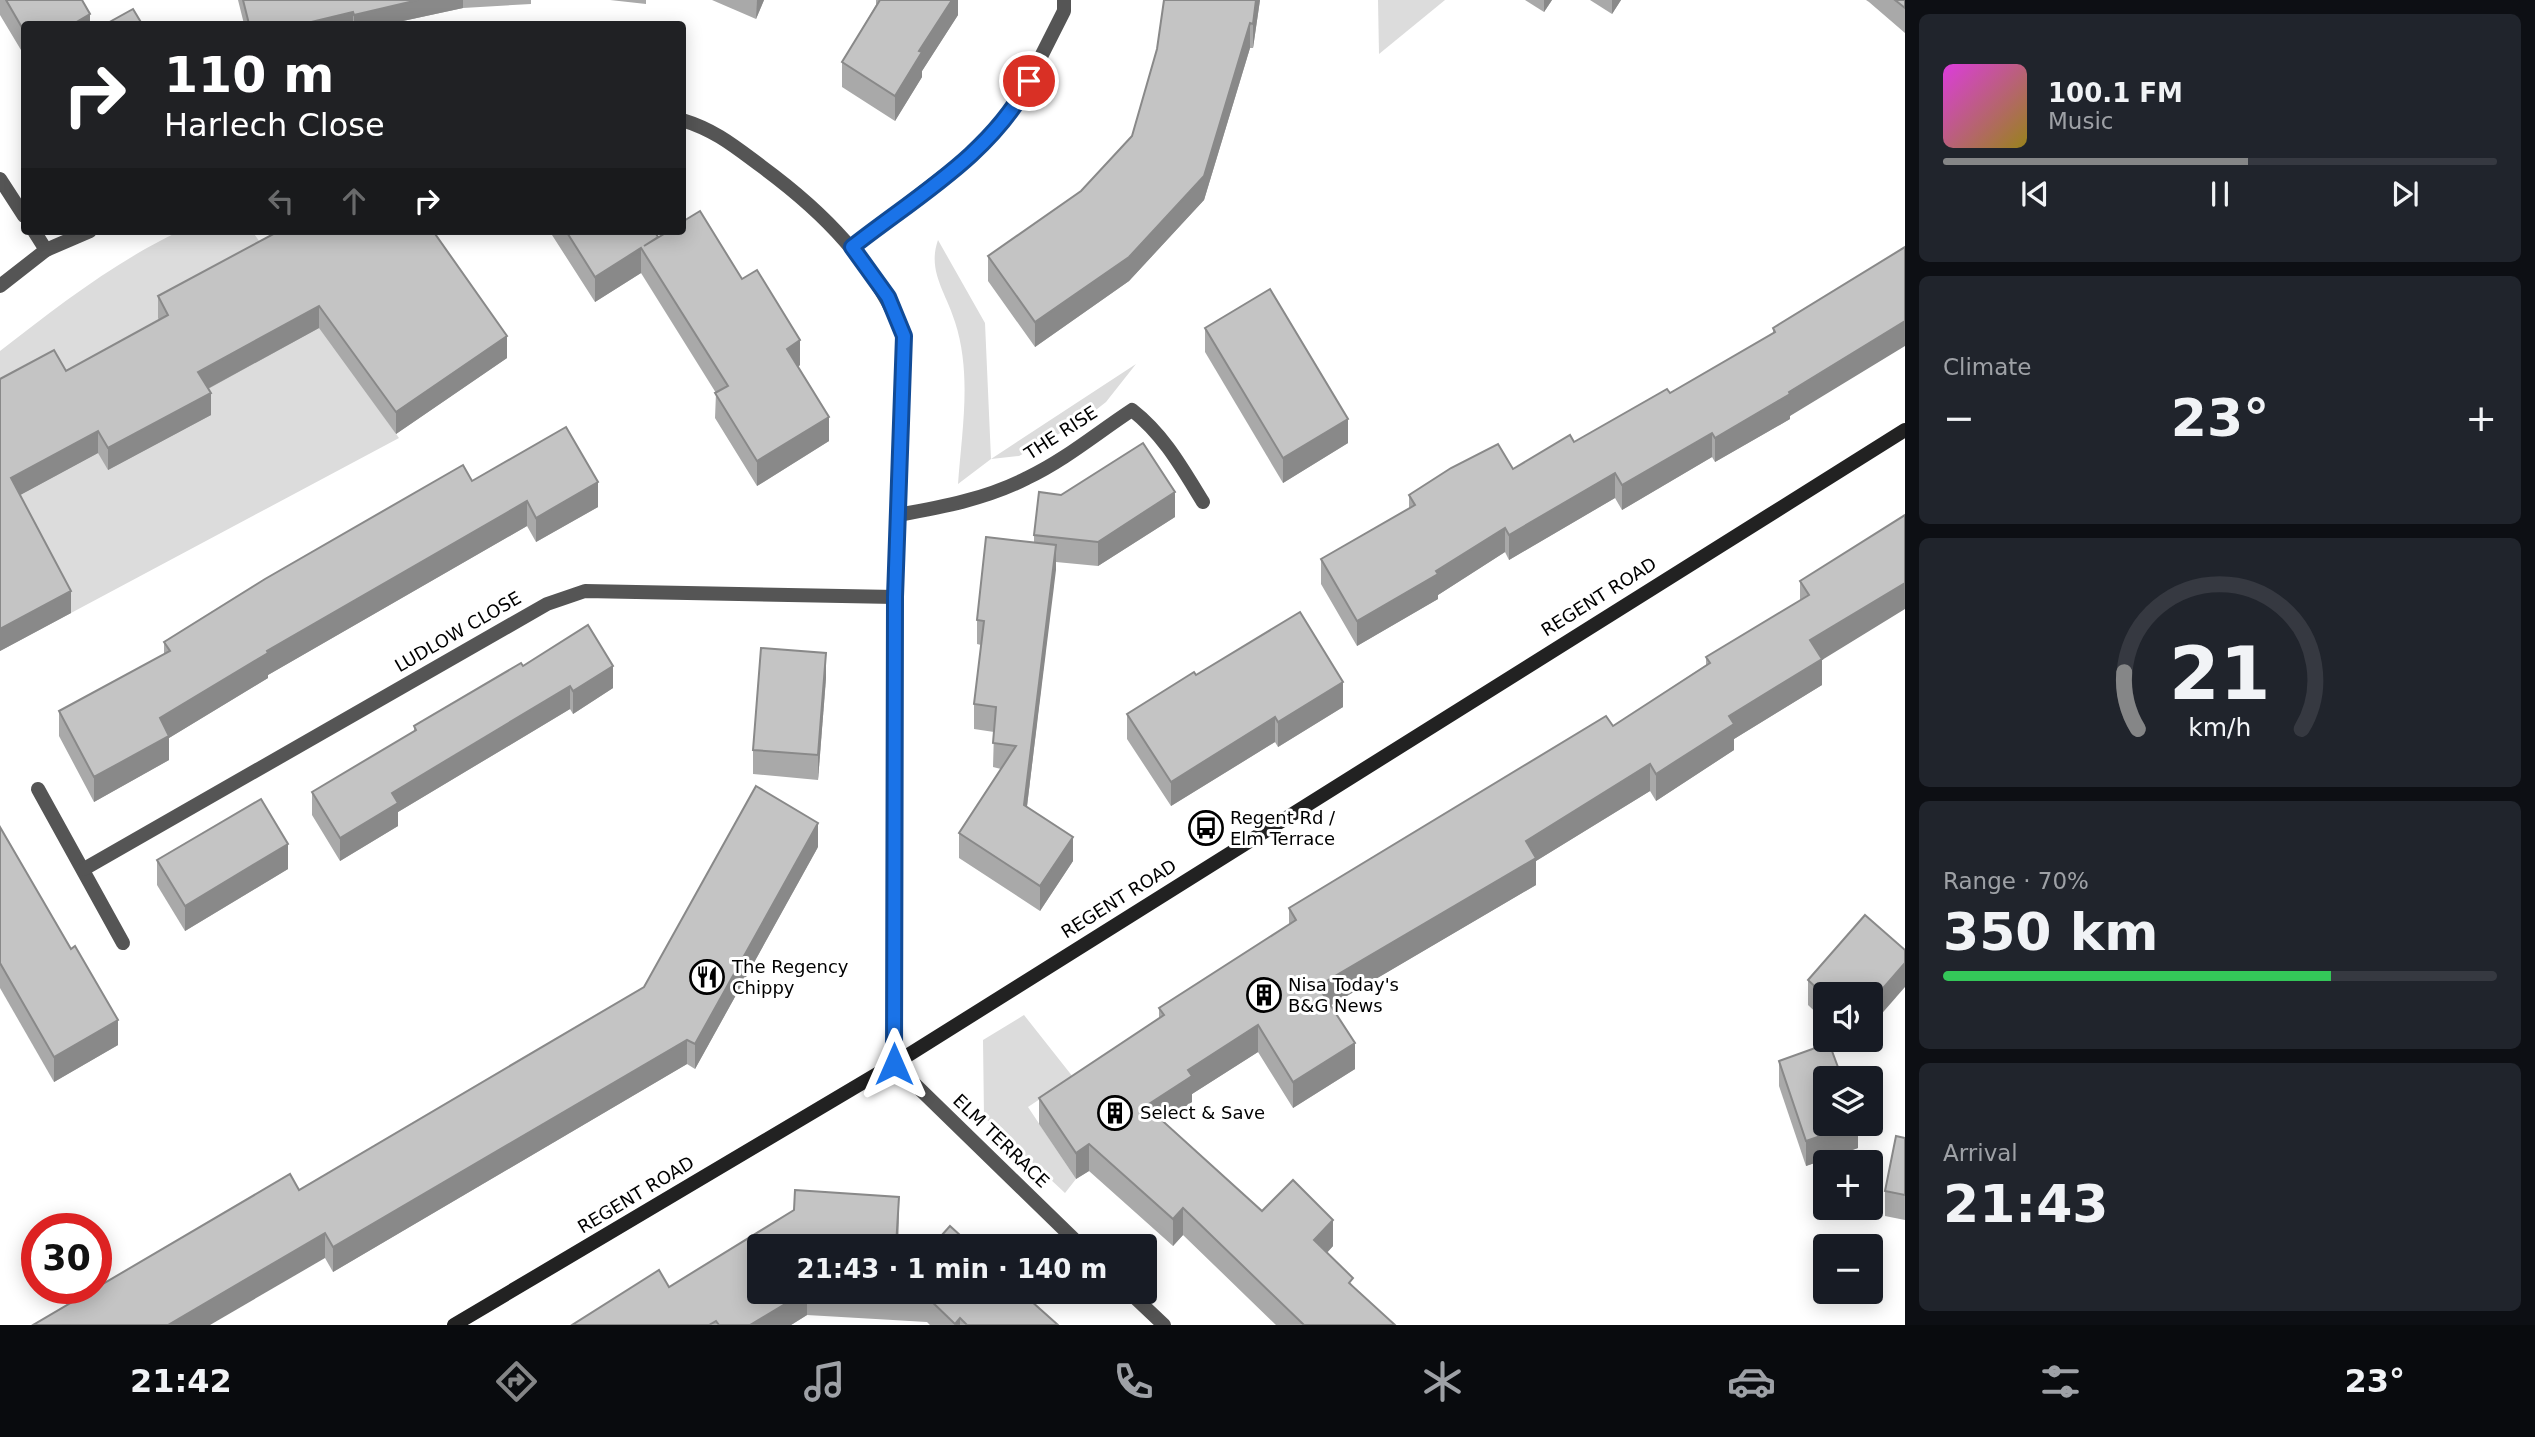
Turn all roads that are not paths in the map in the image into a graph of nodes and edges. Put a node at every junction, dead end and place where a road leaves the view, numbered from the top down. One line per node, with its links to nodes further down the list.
1 (1064, 0): 7 (street)
2 (686, 121): 7 (street)
3 (0, 179): 4 (street)
4 (21, 211)
5 (37, 235): 8 (street)
6 (81, 235): 8 (street)
7 (852, 247): 12 (street)
8 (46, 250): 9 (street)
9 (0, 286)
10 (1905, 430): 17 (street, REGENT ROAD)
11 (1203, 502): 12 (street, THE RISE)
12 (898, 515): 13 (street)
13 (895, 597): 15 (street, LUDLOW CLOSE); 17 (street)
14 (38, 789): 15 (street)
15 (84, 869): 16 (street)
16 (122, 943)
17 (894, 1064): 18 (street, ELM TERRACE); 20 (street, REGENT ROAD)
18 (1070, 1234)
19 (1142, 1304): 21 (street)
20 (454, 1325)
21 (1164, 1325)

